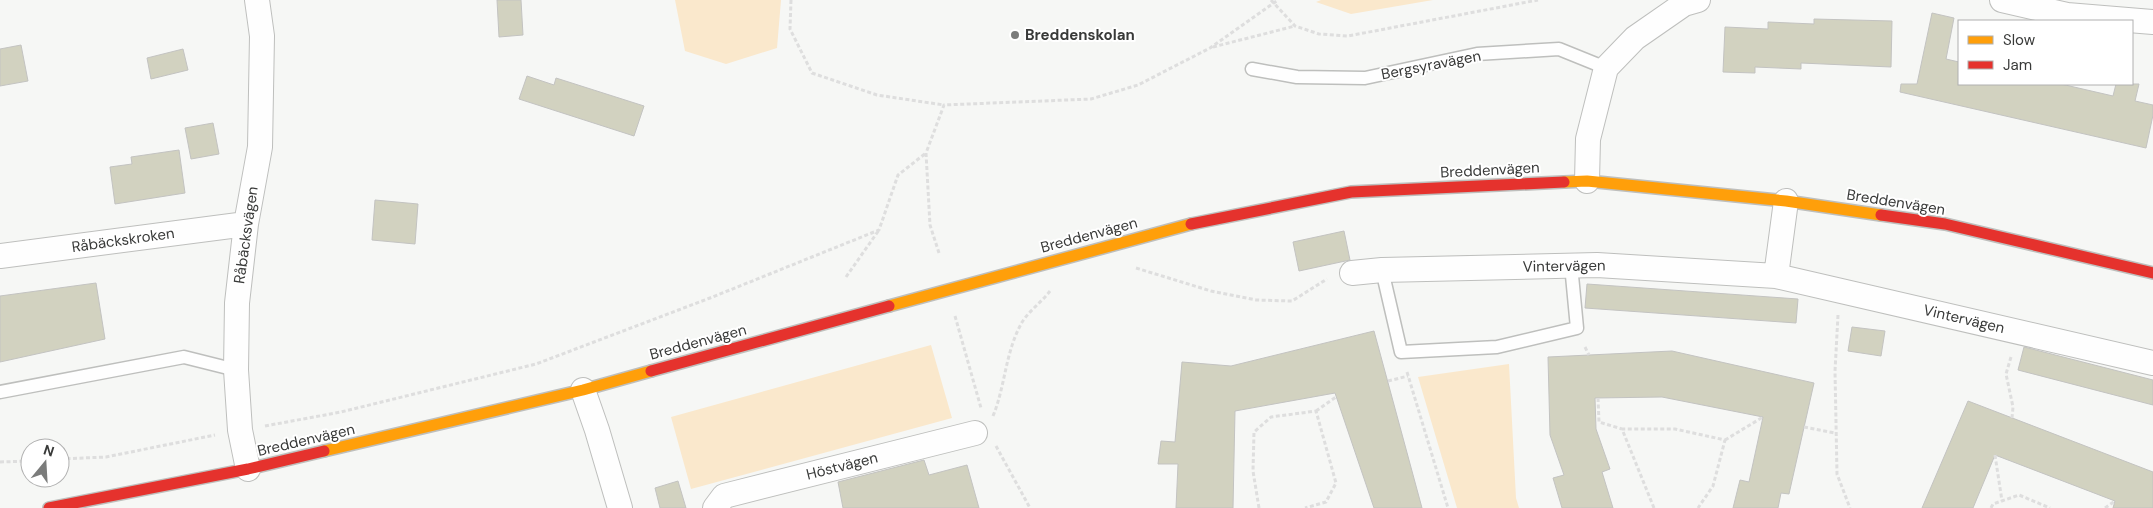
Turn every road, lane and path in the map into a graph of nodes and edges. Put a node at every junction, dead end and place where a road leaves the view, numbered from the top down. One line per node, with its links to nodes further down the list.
1 (257, 0): 19 (street, Råbäcksvägen)
2 (791, 0): 15 (path)
3 (1278, 0): 7 (path)
4 (1538, 0): 11 (path)
5 (1698, 0): 13 (street)
6 (2002, 0): 8 (street)
7 (1272, 1): 11 (path); 12 (path)
8 (2128, 20)
9 (2133, 20): 10 (street)
10 (2153, 22)
11 (1295, 26): 12 (path)
12 (1210, 48): 15 (path)
13 (1606, 68): 14 (lane, Bergsyravägen); 17 (street)
14 (1252, 69)
15 (944, 105): 16 (path)
16 (926, 153): 20 (path); 21 (path)
17 (1587, 181): 18 (street, Breddenvägen); 39 (street, Breddenvägen)
18 (1786, 201): 26 (street, Breddenvägen); 28 (street)
19 (246, 224): 22 (street, Råbäckskroken); 36 (street, Råbäcksvägen)
20 (879, 230): 29 (path); 49 (path)
21 (939, 253)
22 (0, 256)
23 (1571, 265): 25 (street, Vintervägen); 28 (street, Vintervägen); 34 (lane)
24 (1132, 268): 27 (path)
25 (1382, 270): 27 (street, Vintervägen); 34 (lane)
26 (2153, 273)
27 (1352, 274)
28 (1776, 276): 31 (street, Vintervägen)
29 (846, 277)
30 (1055, 283): 46 (path)
31 (1840, 290): 33 (street, Vintervägen); 50 (path)
32 (952, 308): 46 (path)
33 (2017, 331): 35 (street, Vintervägen); 45 (path)
34 (1401, 352): 37 (path)
35 (2153, 362)
36 (236, 370): 40 (lane); 49 (street, Råbäcksvägen)
37 (1408, 376): 38 (path); 65 (path)
38 (1388, 381)
39 (583, 390): 56 (street, Breddenvägen); 60 (street)
40 (0, 392)
41 (1336, 398): 43 (path)
42 (1598, 398): 48 (path)
43 (1316, 411): 63 (path); 64 (path)
44 (1763, 417): 51 (path)
45 (2012, 418)
46 (985, 427): 61 (street, Höstvägen); 62 (path)
47 (1804, 427): 50 (path)
48 (1622, 428): 51 (path); 66 (path)
49 (240, 430): 53 (path); 56 (street, Råbäcksvägen)
50 (1835, 433): 68 (path)
51 (1724, 440): 67 (path)
52 (1995, 455): 57 (path)
53 (70, 459)
54 (20, 461): 55 (path)
55 (0, 462)
56 (248, 469): 59 (street, Breddenvägen)
57 (2002, 501): 69 (path); 70 (path)
58 (2116, 501): 71 (path)
59 (49, 508)
60 (620, 508)
61 (715, 508)
62 (1030, 508)
63 (1259, 508)
64 (1305, 508)
65 (1448, 508)
66 (1654, 508)
67 (1698, 508)
68 (1850, 508)
69 (1991, 508)
70 (2050, 508)
71 (2105, 508)

